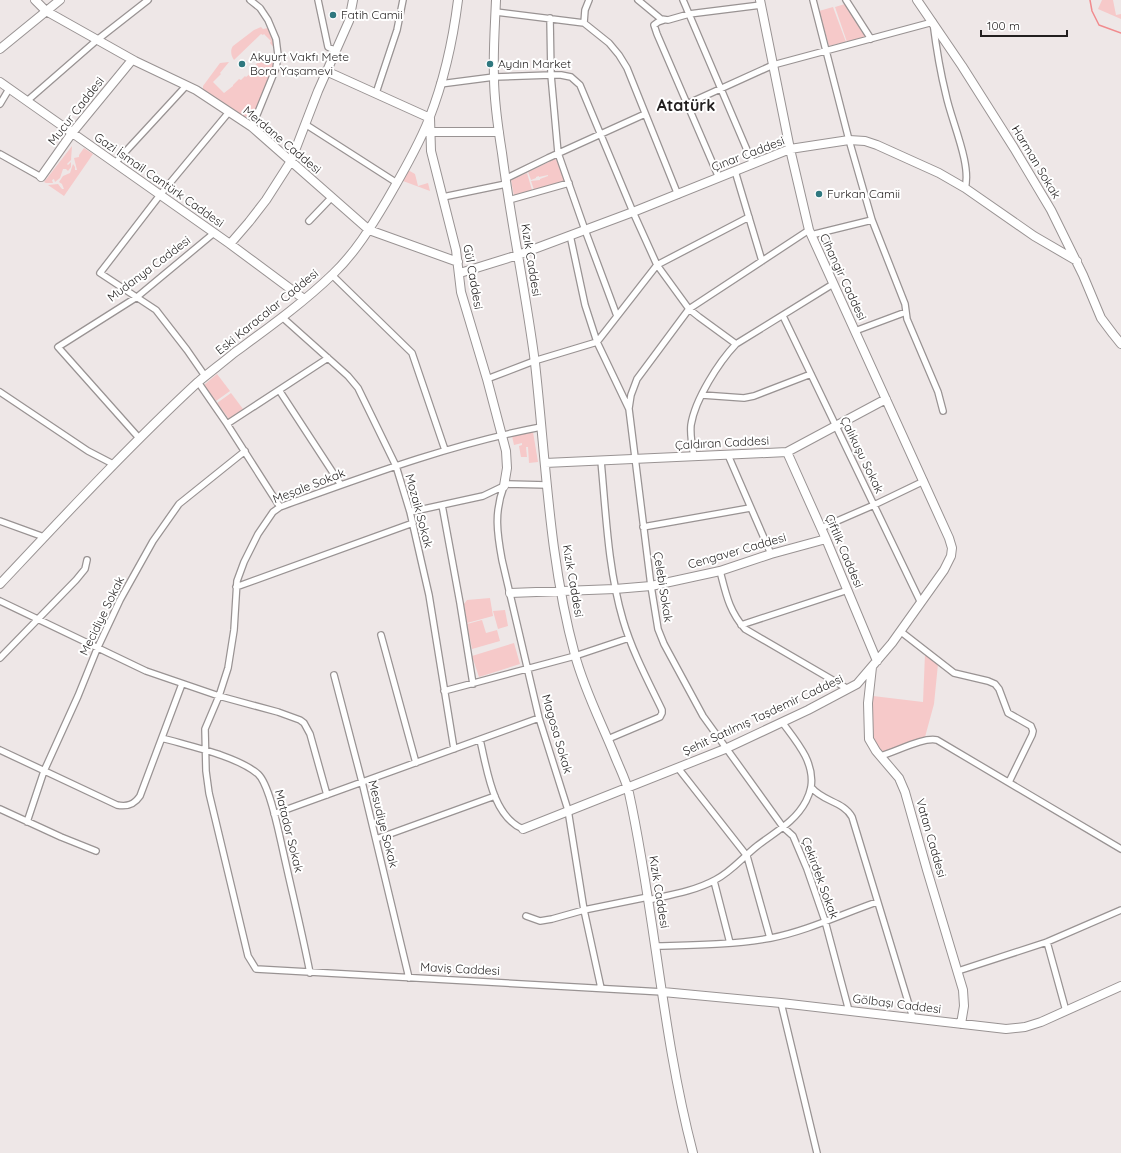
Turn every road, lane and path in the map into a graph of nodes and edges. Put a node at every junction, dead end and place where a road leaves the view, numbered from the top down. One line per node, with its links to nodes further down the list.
1 (35, 0): 17 (street, Merdane Caddesi)
2 (60, 0): 17 (street)
3 (148, 0): 25 (street)
4 (250, 0): 47 (street)
5 (318, 0): 28 (street)
6 (353, 0): 28 (street)
7 (403, 0): 39 (street)
8 (458, 0): 35 (street, Eski Karacalar Caddesi)
9 (496, 0): 18 (street, Kızık Caddesi)
10 (589, 0): 23 (street)
11 (638, 0): 21 (street)
12 (683, 0): 19 (street)
13 (813, 0): 27 (street)
14 (846, 0): 24 (street)
15 (917, 0): 22 (street, Harman Sokak)
16 (760, 2): 19 (street); 30 (street, Cihangir Caddesi)
17 (46, 11): 25 (street, Merdane Caddesi); 26 (street)
18 (496, 12): 20 (street); 33 (street, Kızık Caddesi)
19 (689, 14): 21 (street); 38 (street)
20 (550, 18): 23 (street); 32 (street)
21 (664, 20): 42 (street)
22 (933, 22): 24 (street); 65 (street); 83 (street, Harman Sokak)
23 (584, 23): 44 (street)
24 (871, 39): 27 (street)
25 (97, 40): 29 (street, Merdane Caddesi); 40 (street)
26 (0, 49)
27 (826, 50): 30 (street); 52 (street)
28 (336, 51): 31 (street)
29 (132, 60): 36 (street, Merdane Caddesi); 50 (street, Mucur Caddesi)
30 (773, 65): 38 (street); 53 (street, Cihangir Caddesi)
31 (326, 71): 39 (street); 46 (street)
32 (551, 75): 33 (street); 51 (street); 54 (street)
33 (494, 78): 35 (street); 49 (street, Kızık Caddesi)
34 (0, 82): 37 (street, Gazi İsmail Cantürk Caddesi)
35 (440, 84): 45 (street, Eski Karacalar Caddesi)
36 (186, 86): 43 (street, Merdane Caddesi); 57 (street)
37 (9, 89): 40 (street, Gazi İsmail Cantürk Caddesi); 41 (street)
38 (721, 89): 42 (street); 58 (street)
39 (376, 93): 45 (street)
40 (27, 101): 50 (street, Gazi İsmail Cantürk Caddesi)
41 (0, 104)
42 (687, 104): 61 (street)
43 (229, 112): 47 (street, Merdane Caddesi); 67 (street)
44 (645, 114): 51 (street); 66 (street)
45 (430, 118): 48 (street, Eski Karacalar Caddesi)
46 (305, 124): 56 (street); 63 (street)
47 (252, 127): 56 (street, Merdane Caddesi)
48 (426, 132): 49 (street); 63 (street, Eski Karacalar Caddesi); 68 (street, Gül Caddesi)
49 (499, 132): 62 (street, Kızık Caddesi)
50 (72, 133): 57 (street, Gazi İsmail Cantürk Caddesi); 60 (street, Mucur Caddesi)
51 (600, 134): 54 (street); 71 (street)
52 (849, 140): 53 (street, Çınar Caddesi); 65 (street, Çınar Caddesi); 73 (street)
53 (790, 149): 58 (street, Çınar Caddesi); 77 (street, Cihangir Caddesi)
54 (558, 153): 62 (street); 64 (street)
55 (0, 154): 60 (street)
56 (291, 161): 69 (street, Merdane Caddesi); 80 (street)
57 (115, 163): 67 (street, Gazi İsmail Cantürk Caddesi)
58 (753, 164): 59 (street, Çınar Caddesi)
59 (735, 171): 61 (street, Çınar Caddesi); 72 (street)
60 (41, 177)
61 (719, 178): 66 (street, Çınar Caddesi)
62 (506, 182): 68 (street); 70 (street, Kızık Caddesi)
63 (397, 183): 75 (street, Eski Karacalar Caddesi)
64 (569, 183): 70 (street); 76 (street)
65 (965, 188): 83 (street, Çınar Caddesi)
66 (678, 194): 71 (street, Çınar Caddesi)
67 (160, 195): 78 (street, Gazi İsmail Cantürk Caddesi); 89 (street)
68 (443, 196): 84 (street, Gül Caddesi)
69 (332, 197): 74 (street); 75 (street, Merdane Caddesi)
70 (509, 200): 81 (street, Kızık Caddesi)
71 (633, 212): 76 (street, Çınar Caddesi); 85 (street)
72 (749, 217): 82 (street); 85 (street)
73 (872, 220): 77 (street); 92 (street)
74 (310, 221)
75 (369, 230): 84 (street, Merdane Caddesi); 87 (street, Eski Karacalar Caddesi)
76 (585, 230): 79 (street, Çınar Caddesi); 93 (street)
77 (810, 232): 82 (street); 88 (street, Cihangir Caddesi)
78 (214, 234): 80 (street, Gazi İsmail Cantürk Caddesi); 89 (street, Mudanya Caddesi)
79 (570, 235): 81 (street, Çınar Caddesi); 97 (street)
80 (230, 244): 90 (street, Gazi İsmail Cantürk Caddesi)
81 (518, 254): 86 (street, Çınar Caddesi); 101 (street, Kızık Caddesi)
82 (762, 261): 91 (street)
83 (1077, 261): 99 (street, Harman Sokak)
84 (458, 262): 86 (street, Gül Caddesi)
85 (657, 265): 91 (street); 93 (street)
86 (460, 273): 104 (street, Gül Caddesi)
87 (332, 275): 90 (street, Eski Karacalar Caddesi); 117 (street)
88 (833, 284): 94 (street); 96 (street, Cihangir Caddesi)
89 (137, 296): 103 (street); 116 (street, Mudanya Caddesi)
90 (304, 299): 95 (street, Eski Karacalar Caddesi)
91 (689, 309): 98 (street); 110 (street)
92 (906, 312): 96 (street); 111 (street)
93 (617, 316): 97 (street)
94 (783, 316): 98 (street); 102 (street, Çalıkuşu Sokak)
95 (282, 317): 100 (street, Mozaik Sokak); 103 (street, Eski Karacalar Caddesi)
96 (855, 331): 109 (street, Cihangir Caddesi)
97 (597, 342): 101 (street); 110 (street)
98 (736, 344): 108 (street)
99 (1121, 344)
100 (328, 358): 106 (street); 126 (street, Mozaik Sokak)
101 (534, 361): 104 (street); 114 (street, Kızık Caddesi)
102 (811, 374): 108 (street); 113 (street, Çalıkuşu Sokak)
103 (205, 376): 105 (street, Eski Karacalar Caddesi)
104 (487, 379): 115 (street, Gül Caddesi)
105 (198, 382): 112 (street); 116 (street, Eski Karacalar Caddesi)
106 (279, 390): 112 (street); 128 (street)
107 (0, 392): 125 (street)
108 (702, 395): 121 (street)
109 (886, 399): 113 (street, Çaldıran Caddesi); 127 (street, Cihangir Caddesi)
110 (629, 409): 122 (street, Çelebi Sokak)
111 (943, 410)
112 (227, 424): 118 (street)
113 (836, 426): 119 (street, Çaldıran Caddesi); 132 (street, Çalıkuşu Sokak)
114 (541, 427): 115 (street, Meşale Sokak); 124 (street, Kızık Caddesi)
115 (502, 434): 117 (street, Meşale Sokak); 130 (street, Gül Caddesi)
116 (139, 438): 125 (street, Eski Karacalar Caddesi)
117 (445, 450): 126 (street, Meşale Sokak)
118 (245, 451): 133 (street); 160 (street, Mecidiye Sokak)
119 (787, 452): 120 (street, Çaldıran Caddesi); 139 (street, Çiftlik Caddesi)
120 (728, 455): 121 (street, Çaldıran Caddesi); 134 (street)
121 (694, 456): 122 (street, Çaldıran Caddesi)
122 (634, 459): 123 (street, Çaldıran Caddesi); 138 (street, Çelebi Sokak)
123 (601, 460): 124 (street, Çaldıran Caddesi); 149 (street)
124 (545, 463): 129 (street, Kızık Caddesi)
125 (113, 464): 140 (street, Eski Karacalar Caddesi)
126 (396, 466): 128 (street, Meşale Sokak); 135 (street, Mozaik Sokak)
127 (924, 481): 132 (street); 142 (street, Cihangir Caddesi)
128 (341, 485): 133 (street, Meşale Sokak)
129 (547, 485): 130 (street); 151 (street, Kızık Caddesi)
130 (504, 486): 131 (street); 152 (street, Magosa Sokak)
131 (442, 505): 135 (street); 167 (street)
132 (874, 505): 139 (street); 154 (street, Çalıkuşu Sokak)
133 (280, 507): 148 (street, Meşale Sokak)
134 (750, 508): 138 (street); 143 (street)
135 (410, 512): 137 (street, Mozaik Sokak)
136 (0, 521): 140 (street)
137 (413, 523): 148 (street); 169 (street, Mozaik Sokak)
138 (643, 527): 147 (street, Çelebi Sokak)
139 (821, 528): 141 (street, Çiftlik Caddesi)
140 (44, 537): 146 (street, Eski Karacalar Caddesi)
141 (826, 539): 143 (street, Cengaver Caddesi); 150 (street, Çiftlik Caddesi)
142 (952, 548): 154 (street, Şehit Satılmış Taşdemir Caddesi)
143 (771, 554): 145 (street, Cengaver Caddesi)
144 (87, 560): 155 (street)
145 (720, 571): 147 (street, Cengaver Caddesi); 156 (street)
146 (1, 582)
147 (651, 586): 149 (street, Cengaver Caddesi); 177 (street, Çelebi Sokak)
148 (236, 587): 170 (street, Meşale Sokak)
149 (615, 589): 151 (street, Cengaver Caddesi); 159 (street)
150 (848, 590): 156 (street); 163 (street, Çiftlik Caddesi)
151 (561, 591): 152 (street, Cengaver Caddesi); 161 (street, Kızık Caddesi)
152 (510, 593): 164 (street, Magosa Sokak)
153 (0, 601): 155 (street)
154 (921, 603): 157 (street, Şehit Satılmış Taşdemir Caddesi)
155 (37, 619): 160 (street); 162 (street)
156 (741, 625): 168 (street)
157 (900, 632): 163 (street, Şehit Satılmış Taşdemir Caddesi); 185 (street)
158 (381, 635): 181 (street)
159 (629, 638): 161 (street); 174 (street)
160 (97, 649): 166 (street); 183 (street, Mecidiye Sokak)
161 (575, 656): 164 (street); 174 (street, Kızık Caddesi)
162 (0, 658)
163 (875, 664): 168 (street, Şehit Satılmış Taşdemir Caddesi); 180 (street, Vatan Caddesi)
164 (527, 668): 167 (street); 171 (street, Magosa Sokak)
165 (334, 675): 184 (street, Mesudiye Sokak)
166 (182, 684): 170 (street); 173 (street)
167 (473, 684): 169 (street)
168 (848, 689): 172 (street, Şehit Satılmış Taşdemir Caddesi)
169 (444, 691): 176 (street, Mozaik Sokak)
170 (219, 696): 179 (street, Meşale Sokak); 188 (street)
171 (539, 718): 175 (street); 191 (street, Magosa Sokak)
172 (782, 722): 177 (street, Şehit Satılmış Taşdemir Caddesi); 186 (street)
173 (162, 738): 179 (street, Matador Sokak); 183 (street)
174 (608, 739): 187 (street, Kızık Caddesi)
175 (480, 740): 176 (street); 189 (street)
176 (454, 749): 181 (street)
177 (725, 749): 182 (street, Şehit Satılmış Taşdemir Caddesi); 194 (street, Çekirdek Sokak)
178 (0, 750): 183 (street)
179 (206, 751): 192 (street, Matador Sokak); 211 (street, Meşale Sokak)
180 (880, 756): 185 (street); 212 (street, Vatan Caddesi)
181 (416, 763): 184 (street)
182 (678, 768): 187 (street, Şehit Satılmış Taşdemir Caddesi); 199 (street)
183 (44, 771): 193 (street, Mecidiye Sokak)
184 (362, 782): 188 (street); 196 (street, Mesudiye Sokak)
185 (1009, 782): 197 (street)
186 (811, 787): 194 (street); 202 (street)
187 (628, 788): 191 (street, Şehit Satılmış Taşdemir Caddesi); 201 (street, Kızık Caddesi)
188 (327, 795): 192 (street)
189 (494, 796): 195 (street); 196 (street)
190 (0, 809): 193 (street)
191 (568, 810): 195 (street, Şehit Satılmış Taşdemir Caddesi); 203 (street, Magosa Sokak)
192 (274, 814): 213 (street, Matador Sokak)
193 (27, 822): 198 (street)
194 (783, 827): 199 (street); 206 (street, Çekirdek Sokak)
195 (523, 829)
196 (376, 839): 214 (street, Mesudiye Sokak)
197 (1121, 849)
198 (96, 851)
199 (746, 856): 200 (street); 207 (street)
200 (714, 881): 201 (street); 209 (street)
201 (648, 899): 203 (street); 210 (street, Kızık Caddesi)
202 (877, 902): 206 (street); 221 (street)
203 (584, 910): 205 (street); 216 (street, Magosa Sokak)
204 (1121, 910): 208 (street)
205 (526, 916)
206 (824, 921): 207 (street); 219 (street, Çekirdek Sokak)
207 (770, 938): 209 (street)
208 (1047, 942): 212 (street); 220 (street)
209 (730, 943): 210 (street)
210 (656, 946): 217 (street, Kızık Caddesi)
211 (256, 969): 213 (street, Maviş Caddesi)
212 (958, 972): 222 (street, Vatan Caddesi)
213 (310, 973): 214 (street, Maviş Caddesi)
214 (409, 978): 216 (street, Maviş Caddesi)
215 (1121, 986): 220 (street, Gölbaşı Caddesi)
216 (601, 988): 217 (street, Maviş Caddesi)
217 (663, 992): 218 (street, Gölbaşı Caddesi); 223 (street, Kızık Caddesi)
218 (781, 1003): 219 (street, Gölbaşı Caddesi); 224 (street)
219 (849, 1011): 221 (street, Gölbaşı Caddesi)
220 (1066, 1011): 222 (street, Gölbaşı Caddesi)
221 (913, 1018): 222 (street, Gölbaşı Caddesi)
222 (961, 1024)
223 (693, 1153)
224 (817, 1153)

